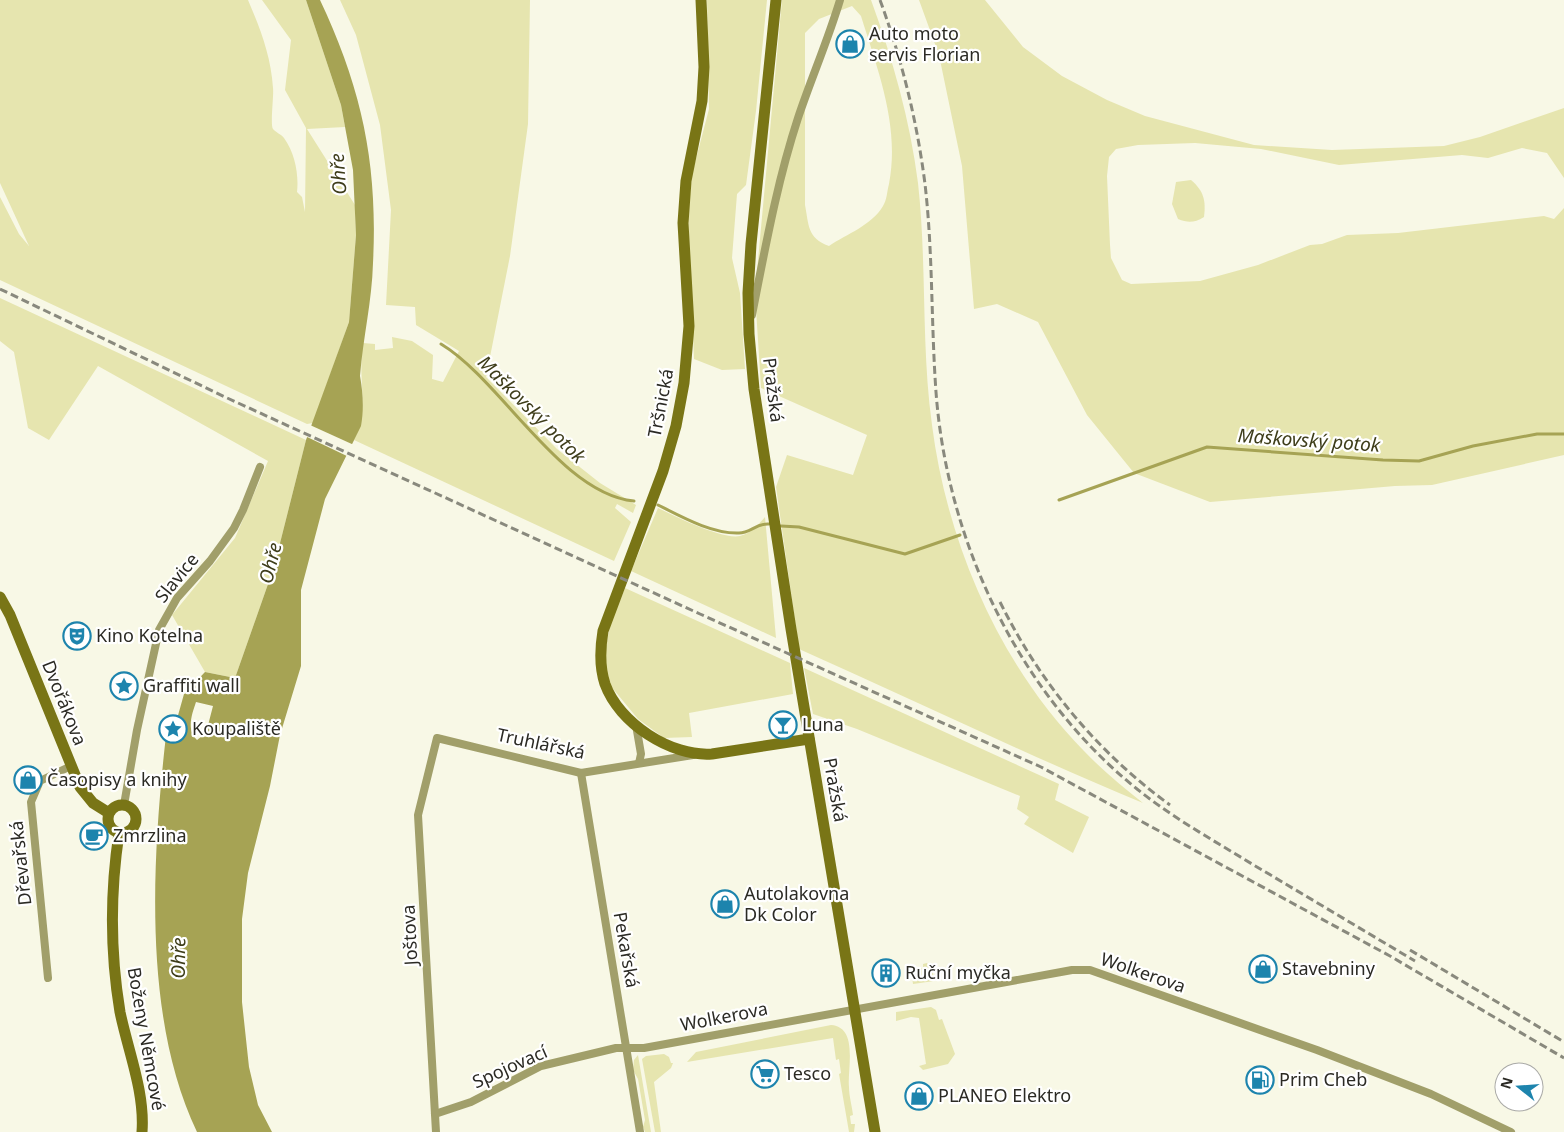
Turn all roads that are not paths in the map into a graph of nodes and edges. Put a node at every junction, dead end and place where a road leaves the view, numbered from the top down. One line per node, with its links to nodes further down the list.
1 (701, 0): 8 (street, Tršnická)
2 (776, 0): 4 (street, Pražská)
3 (840, 0): 4 (street, Pražská)
4 (749, 334): 10 (street, Pražská)
5 (260, 467): 15 (street, Slavice)
6 (0, 597): 7 (street, Dvořákova)
7 (3, 611): 13 (street, Dvořákova)
8 (636, 725): 11 (street, Tršnická); 12 (street)
9 (436, 738): 14 (street, Truhlářská); 21 (street, Joštova)
10 (808, 739): 11 (street, Truhlářská); 19 (street, Pražská)
11 (696, 755): 12 (street, Truhlářská)
12 (639, 762): 14 (street, Truhlářská)
13 (71, 766): 16 (street, Dvořákova); 18 (street, Dřevařská)
14 (581, 773): 20 (street, Pekařská)
15 (124, 805): 16 (street); 17 (street)
16 (109, 813): 17 (street)
17 (120, 833): 22 (street, Boženy Němcové)
18 (48, 978)
19 (854, 1008): 20 (street, Wolkerova); 25 (street, Pražská); 26 (street, Wolkerova)
20 (628, 1048): 21 (street, Spojovací); 24 (street, Pekařská)
21 (435, 1114): 23 (street, Joštova)
22 (142, 1132)
23 (436, 1132)
24 (640, 1132)
25 (875, 1132)
26 (1511, 1132)

